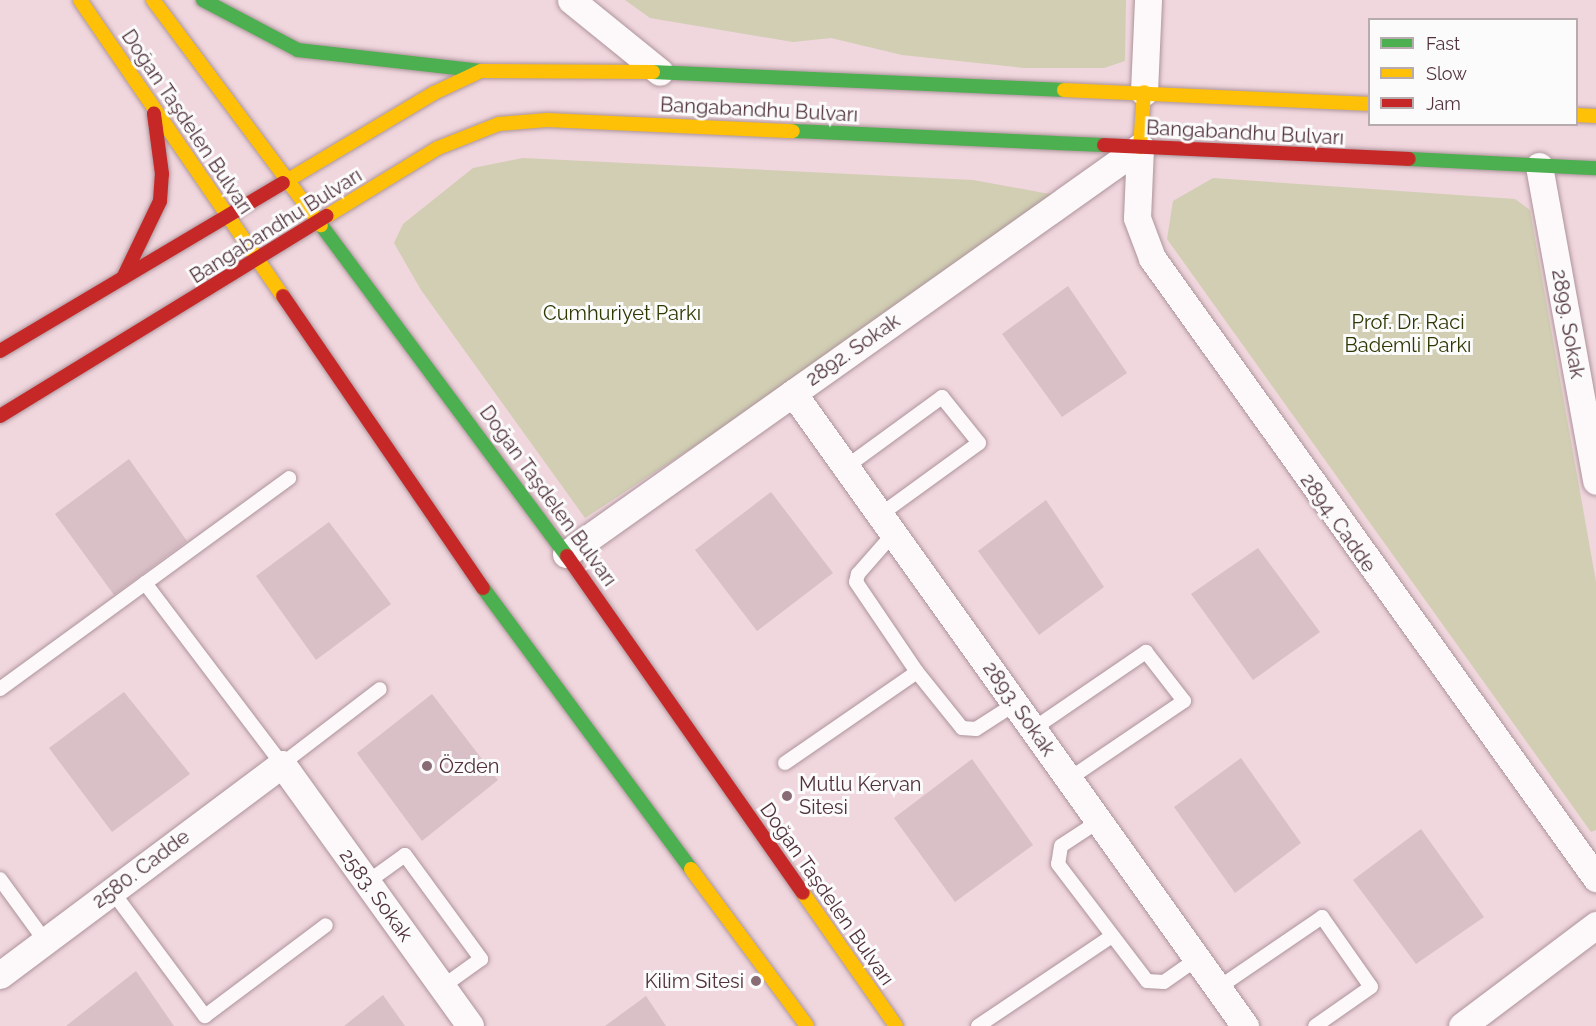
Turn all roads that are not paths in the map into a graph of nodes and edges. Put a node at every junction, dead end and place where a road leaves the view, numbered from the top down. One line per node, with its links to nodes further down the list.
1 (80, 0): 9 (main road, Doğan Taşdelen Bulvarı)
2 (153, 0): 16 (main road, Doğan Taşdelen Bulvarı)
3 (203, 0): 6 (main road)
4 (571, 0): 7 (street)
5 (1148, 0): 8 (street)
6 (481, 72): 7 (main road, Bangabandhu Bulvarı); 16 (main road, Bangabandhu Bulvarı)
7 (660, 72): 8 (main road, Bangabandhu Bulvarı)
8 (1144, 92): 10 (main road, Bangabandhu Bulvarı); 13 (main road)
9 (150, 100): 17 (main road, Doğan Taşdelen Bulvarı); 20 (main road)
10 (1368, 104)
11 (1578, 115): 12 (main road)
12 (1596, 116)
13 (1140, 147): 14 (main road, Bangabandhu Bulvarı); 18 (main road, Bangabandhu Bulvarı); 22 (street, 2892. Sokak); 39 (street, 2894. Cadde)
14 (1539, 166): 15 (main road, Bangabandhu Bulvarı); 26 (street, 2899. Sokak)
15 (1596, 168)
16 (288, 179): 17 (main road, Bangabandhu Bulvarı); 18 (main road, Doğan Taşdelen Bulvarı)
17 (228, 216): 19 (main road, Doğan Taşdelen Bulvarı); 20 (main road, Bangabandhu Bulvarı)
18 (321, 222): 19 (main road, Bangabandhu Bulvarı); 28 (main road, Doğan Taşdelen Bulvarı)
19 (257, 261): 23 (main road, Bangabandhu Bulvarı); 52 (main road, Doğan Taşdelen Bulvarı)
20 (123, 278): 21 (main road, Bangabandhu Bulvarı)
21 (0, 351)
22 (793, 393): 24 (street, 2893. Sokak); 28 (street, 2892. Sokak)
23 (0, 416)
24 (846, 467): 27 (street, 2893. Sokak); 27 (lane)
25 (289, 478): 29 (lane)
26 (1596, 481)
27 (887, 524): 30 (lane); 33 (street, 2893. Sokak)
28 (566, 554): 53 (main road, Doğan Taşdelen Bulvarı)
29 (145, 583): 31 (lane); 36 (lane)
30 (917, 672): 33 (lane); 35 (lane)
31 (0, 689)
32 (380, 689): 36 (lane)
33 (1015, 704): 34 (street, 2893. Sokak)
34 (1033, 729): 37 (street, 2893. Sokak); 37 (lane)
35 (785, 763)
36 (282, 764): 41 (street, 2583. Sokak); 42 (street, 2580. Cadde)
37 (1069, 779): 38 (street, 2893. Sokak)
38 (1099, 821): 45 (lane); 47 (street, 2893. Sokak)
39 (1596, 878)
40 (0, 879): 46 (lane)
41 (366, 883): 49 (street, 2583. Sokak); 49 (lane)
42 (112, 891): 43 (lane); 46 (street, 2580. Cadde)
43 (326, 925)
44 (1596, 925): 57 (street)
45 (1112, 936): 47 (lane); 54 (lane)
46 (45, 942): 48 (street, 2580. Cadde)
47 (1197, 959): 50 (street, 2893. Sokak)
48 (0, 975)
49 (442, 987): 51 (street, 2583. Sokak)
50 (1218, 988): 55 (street, 2893. Sokak); 56 (lane)
51 (470, 1026)
52 (807, 1026)
53 (896, 1026)
54 (978, 1026)
55 (1245, 1026)
56 (1315, 1026)
57 (1462, 1026)

